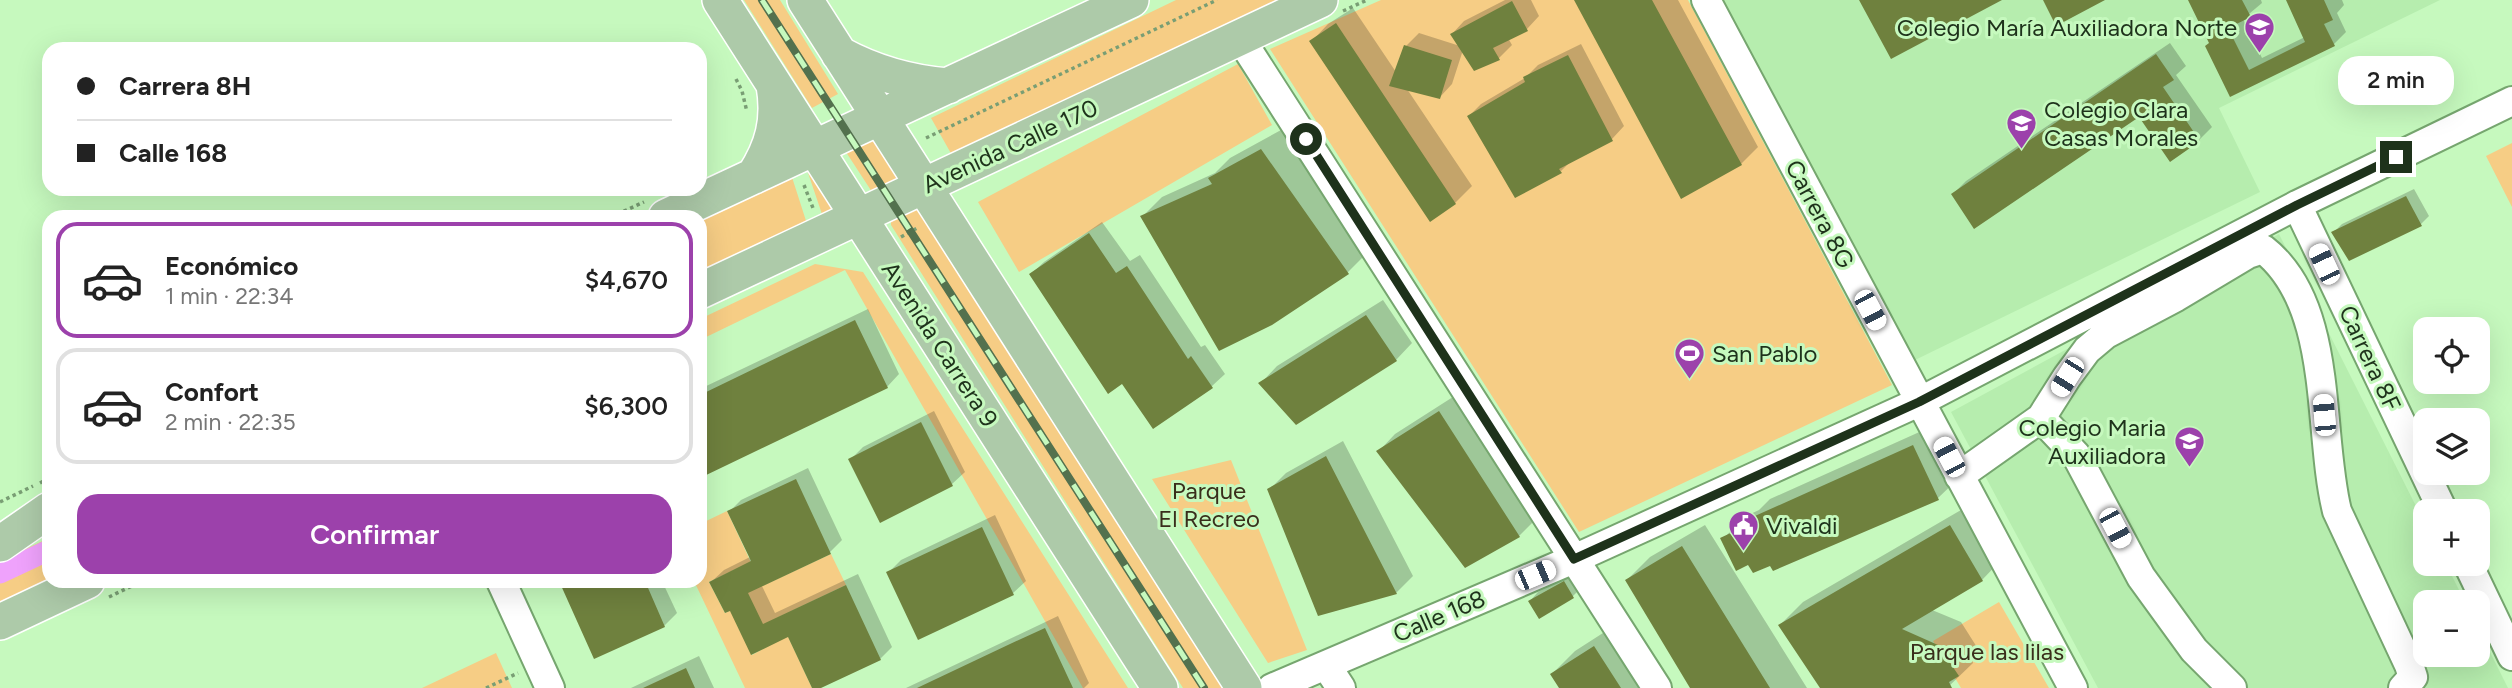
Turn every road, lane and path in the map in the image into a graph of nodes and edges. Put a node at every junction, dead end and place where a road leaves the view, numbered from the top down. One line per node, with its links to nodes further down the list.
1 (720, 0): 10 (main road, Avenida Carrera 9)
2 (805, 0): 8 (main road)
3 (1131, 0): 11 (main road)
4 (1217, 0): 15 (path)
5 (1320, 0): 7 (main road, Avenida Calle 170)
6 (1706, 0): 24 (street, Carrera 8G)
7 (1240, 38): 18 (main road, Avenida Calle 170); 34 (street)
8 (839, 54): 11 (main road); 14 (main road)
9 (736, 79): 13 (path)
10 (774, 85): 16 (main road, Avenida Carrera 9); 17 (main road)
11 (948, 86): 14 (main road)
12 (2512, 101): 19 (street, Calle 168)
13 (748, 116)
14 (879, 117): 16 (main road); 18 (main road)
15 (924, 139)
16 (808, 163): 17 (main road); 21 (path); 22 (main road, Avenida Carrera 9)
17 (754, 176): 20 (main road)
18 (924, 187): 22 (main road, Avenida Calle 170); 44 (main road)
19 (2297, 205): 24 (street, Calle 168); 28 (street, Carrera 8F)
20 (681, 210)
21 (814, 211)
22 (859, 217): 23 (main road, Avenida Calle 170); 43 (main road, Avenida Carrera 9)
23 (707, 288)
24 (1919, 402): 26 (street, Carrera 8G); 34 (street, Calle 168)
25 (2041, 418): 26 (street); 49 (street); 50 (street)
26 (1959, 476): 48 (street, Carrera 8G)
27 (42, 481): 29 (path)
28 (2437, 499)
29 (0, 502)
30 (42, 506): 32 (main road)
31 (42, 515): 33 (main road)
32 (0, 526)
33 (0, 544)
34 (1574, 559): 40 (street, Calle 168); 47 (street)
35 (2474, 576): 39 (street)
36 (72, 588): 38 (main road)
37 (504, 588): 41 (street)
38 (0, 622)
39 (2512, 656)
40 (1326, 665): 45 (street, Calle 168); 46 (street)
41 (544, 676): 42 (path)
42 (486, 688)
43 (1160, 688)
44 (1244, 688)
45 (1272, 688)
46 (1341, 688)
47 (1657, 688)
48 (2073, 688)
49 (2232, 688)
50 (2403, 688)

